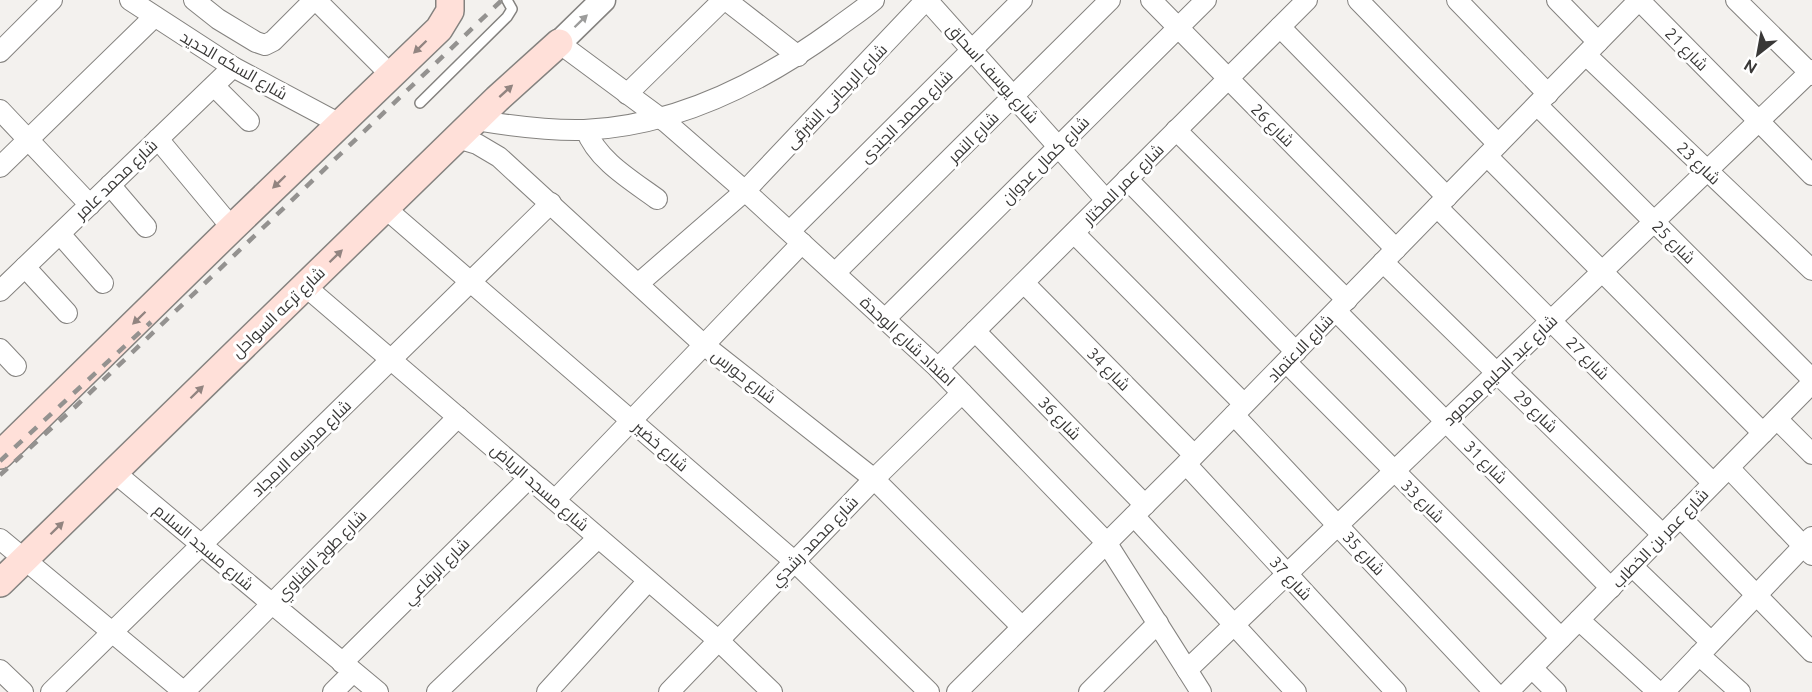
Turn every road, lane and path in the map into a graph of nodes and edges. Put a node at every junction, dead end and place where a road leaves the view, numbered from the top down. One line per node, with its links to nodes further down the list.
1 (52, 0): 27 (street)
2 (130, 0): 21 (street, شارع السكه الحديد)
3 (194, 0): 4 (street, شارع السكه الحديد)
4 (315, 0): 31 (street)
5 (450, 0): 31 (main road, one-way to 31)
6 (507, 0): 37 (lane)
7 (603, 0): 24 (street, one-way to 7)
8 (724, 0): 28 (street); 34 (street)
9 (874, 0): 28 (street)
10 (927, 0): 26 (street, شارع يوسف اسحاق); 55 (street, شارع الريحانى الشرقى)
11 (1022, 0): 26 (street, شارع محمد الجندى)
12 (1110, 0): 35 (street, شارع النمر)
13 (1151, 0): 23 (street, شارع 26)
14 (1206, 0): 23 (street, شارع كمال عدوان)
15 (1307, 0): 22 (street, شارع عمر المختار)
16 (1358, 0): 49 (street)
17 (1457, 0): 36 (street, شارع 25)
18 (1557, 0): 25 (street, شارع 23)
19 (1639, 0): 25 (street, شارع الاعتماد); 41 (street, شارع 21)
20 (1736, 0): 30 (street)
21 (154, 17): 29 (street, شارع السكه الحديد); 47 (street)
22 (1280, 27): 32 (street, شارع عمر المختار); 58 (street, شارع 27)
23 (1178, 28): 32 (street, شارع 26); 48 (street, شارع كمال عدوان)
24 (559, 43): 34 (street, امتداد شارع الوحدة); 43 (main road, شارع ترعه السواحل, one-way to 24)
25 (1592, 49): 36 (street, شارع الاعتماد); 51 (street, شارع 23)
26 (972, 50): 35 (street, شارع يوسف اسحاق); 67 (street, شارع محمد الجندى)
27 (0, 52)
28 (798, 56): 39 (street)
29 (233, 68): 33 (street, شارع محمد عامر); 42 (street, شارع السكه الحديد)
30 (1811, 72): 41 (street, شارع عبد الحليم محمود)
31 (391, 75): 42 (main road)
32 (1228, 79): 45 (street, شارع عمر المختار); 68 (street, شارع 26)
33 (214, 86): 40 (street); 46 (street, شارع محمد عامر)
34 (627, 94): 39 (street, امتداد شارع الوحدة)
35 (1013, 96): 48 (street, شارع يوسف اسحاق); 72 (street, شارع النمر)
36 (1542, 99): 49 (street, شارع الاعتماد); 62 (street, شارع 25)
37 (420, 103)
38 (0, 110): 47 (street)
39 (661, 118): 44 (street); 55 (street, امتداد شارع الوحدة)
40 (249, 121)
41 (1759, 121): 51 (street, شارع عبد الحليم محمود); 52 (street, شارع 21)
42 (340, 124): 64 (main road, one-way to 64)
43 (466, 129): 44 (street); 59 (street, شارع حورس); 61 (main road, شارع ترعه السواحل)
44 (586, 130): 56 (street)
45 (1176, 130): 53 (street, شارع عمر المختار); 79 (street, شارع 31)
46 (158, 139): 54 (street, شارع محمد عامر); 64 (street)
47 (28, 140): 50 (street); 60 (street)
48 (1058, 147): 57 (street, شارع يوسف اسحاق); 81 (street, شارع كمال عدوان)
49 (1492, 150): 58 (street, شارع الاعتماد); 71 (street)
50 (0, 167)
51 (1707, 171): 62 (street, شارع عبد الحليم محمود); 70 (street, شارع 23)
52 (1812, 175)
53 (1127, 179): 57 (street, شارع عمر المختار); 86 (street, شارع 33)
54 (110, 185): 60 (street, شارع محمد عامر); 63 (street)
55 (745, 191): 67 (street, امتداد شارع الوحدة); 76 (street, شارع الريحانى الشرقى)
56 (657, 198)
57 (1106, 200): 65 (street, شارع عمر المختار)
58 (1442, 202): 68 (street, شارع الاعتماد); 82 (street, شارع 27)
59 (551, 203): 73 (street, شارع مدرسه الامجاد); 76 (street, شارع حورس)
60 (90, 205): 66 (street, شارع محمد عامر)
61 (385, 208): 73 (street, شارع خضير); 77 (main road, شارع ترعه السواحل, one-way to 61)
62 (1654, 222): 71 (street, شارع عبد الحليم محمود); 91 (street, شارع 25)
63 (146, 226)
64 (232, 228): 99 (main road, one-way to 99)
65 (1074, 233): 75 (street, شارع عمر المختار); 93 (street, شارع 35)
66 (60, 234): 69 (street, شارع محمد عامر); 74 (street)
67 (796, 237): 72 (street, امتداد شارع الوحدة); 84 (street, شارع محمد الجندى)
68 (1390, 255): 79 (street, شارع الاعتماد); 90 (street, شارع 29)
69 (25, 267): 78 (street, شارع محمد عامر); 80 (street)
70 (1812, 270)
71 (1602, 271): 82 (street, شارع عبد الحليم محمود); 97 (street)
72 (835, 273): 81 (street, امتداد شارع الوحدة)
73 (470, 282): 87 (street, شارع مدرسه الامجاد); 95 (street, شارع خضير)
74 (103, 283)
75 (1024, 283): 83 (street, شارع عمر المختار); 100 (street, شارع 34)
76 (638, 284): 84 (street, شارع حورس)
77 (305, 286): 87 (street, شارع مسجد الرياض); 103 (main road, شارع ترعه السواحل, one-way to 77)
78 (0, 291)
79 (1341, 305): 86 (street, شارع الاعتماد); 96 (street, شارع 31)
80 (67, 313)
81 (885, 319): 89 (street, امتداد شارع الوحدة)
82 (1551, 321): 90 (street, شارع عبد الحليم محمود); 106 (street, شارع 27)
83 (975, 331): 89 (street, شارع عمر المختار); 108 (street, شارع 36)
84 (704, 345): 95 (street, شارع محمد الجندى); 105 (street, شارع حورس)
85 (0, 349): 88 (street)
86 (1291, 357): 93 (street, شارع الاعتماد); 102 (street, شارع 33)
87 (391, 360): 94 (street, شارع مسجد الرياض); 115 (street, شارع مدرسه الامجاد)
88 (16, 366)
89 (938, 368): 92 (street, امتداد شارع الوحدة)
90 (1497, 373): 96 (street, شارع عبد الحليم محمود); 111 (street, شارع 29)
91 (1812, 381): 97 (street, شارع عمر بن الخطاب)
92 (962, 393): 105 (street, شارع محمد رشدي); 114 (street, امتداد شارع الوحدة)
93 (1239, 410): 100 (street, شارع الاعتماد); 110 (street, شارع 35)
94 (458, 417): 104 (street, شارع مسجد الرياض); 125 (street, شارع طوخ القناوي)
95 (631, 421): 107 (street, شارع محمد الجندى); 118 (street, شارع خضير)
96 (1446, 422): 102 (street, شارع عبد الحليم محمود); 123 (street, شارع 31)
97 (1770, 426): 98 (street); 101 (street, شارع عمر بن الخطاب)
98 (1812, 454)
99 (0, 455)
100 (1190, 459): 108 (street, شارع الاعتماد); 120 (street, شارع 37)
101 (1729, 468): 106 (street, شارع عمر بن الخطاب); 116 (street)
102 (1394, 471): 110 (street, شارع عبد الحليم محمود); 131 (street, شارع 33)
103 (114, 472): 115 (street, شارع مسجد السلام); 117 (main road, شارع ترعه السواحل, one-way to 103)
104 (529, 478): 107 (street, شارع مسجد الرياض); 135 (street, شارع الرفاعي)
105 (874, 479): 118 (street, شارع محمد رشدي); 129 (street, شارع حورس)
106 (1713, 483): 109 (street, شارع عمر بن الخطاب)
107 (555, 500): 112 (street, شارع مسجد الرياض)
108 (1139, 511): 114 (street, شارع الاعتماد); 128 (street, شارع 36)
109 (1680, 517): 111 (street, شارع عمر بن الخطاب); 124 (street)
110 (1337, 525): 120 (street, شارع عبد الحليم محمود); 154 (street, شارع 35)
111 (1663, 535): 119 (street, شارع عمر بن الخطاب)
112 (598, 537): 121 (street, شارع مسجد الرياض); 144 (street)
113 (0, 539): 117 (street)
114 (1106, 542): 127 (street, امتداد شارع الوحدة); 129 (street, شارع الاعتماد)
115 (201, 545): 125 (street, شارع مسجد السلام); 130 (street, شارع مدرسه الامجاد)
116 (1809, 546): 124 (street)
117 (24, 560): 122 (main road, شارع ترعه السواحل); 130 (street)
118 (795, 562): 132 (street, شارع محمد رشدي); 148 (street, شارع خضير)
119 (1632, 566): 123 (street, شارع عمر بن الخطاب); 133 (street)
120 (1287, 573): 128 (street, شارع عبد الحليم محمود); 153 (street, شارع 37)
121 (648, 581): 132 (street, شارع مسجد الرياض); 145 (street)
122 (0, 584)
123 (1611, 588): 126 (street, شارع عمر بن الخطاب)
124 (1756, 595): 133 (street); 134 (street)
125 (272, 604): 135 (street, شارع مسجد السلام); 141 (street, شارع طوخ القناوي)
126 (1579, 620): 131 (street, شارع عمر بن الخطاب); 157 (street)
127 (1158, 623): 138 (street, امتداد شارع الوحدة); 150 (street)
128 (1234, 625): 138 (street, شارع عبد الحليم محمود); 152 (street, شارع 36)
129 (1021, 627): 149 (street, شارع الاعتماد)
130 (111, 633): 140 (street, شارع مدرسه الامجاد); 141 (street)
131 (1561, 639): 136 (street, شارع عمر بن الخطاب)
132 (719, 641): 146 (street, شارع محمد رشدي); 147 (street, شارع مسجد الرياض)
133 (1705, 649): 158 (street); 159 (street)
134 (1812, 652)
135 (348, 667): 142 (street, شارع الرفاعي); 143 (street, شارع مسجد السلام)
136 (1532, 668): 155 (street, شارع عمر بن الخطاب); 156 (street)
137 (0, 670): 139 (street)
138 (1187, 670): 151 (street, امتداد شارع الوحدة)
139 (22, 692)
140 (51, 692)
141 (184, 692)
142 (333, 692)
143 (378, 692)
144 (437, 692)
145 (547, 692)
146 (669, 692)
147 (772, 692)
148 (929, 692)
149 (957, 692)
150 (1089, 692)
151 (1201, 692)
152 (1295, 692)
153 (1396, 692)
154 (1494, 692)
155 (1508, 692)
156 (1556, 692)
157 (1658, 692)
158 (1664, 692)
159 (1740, 692)

